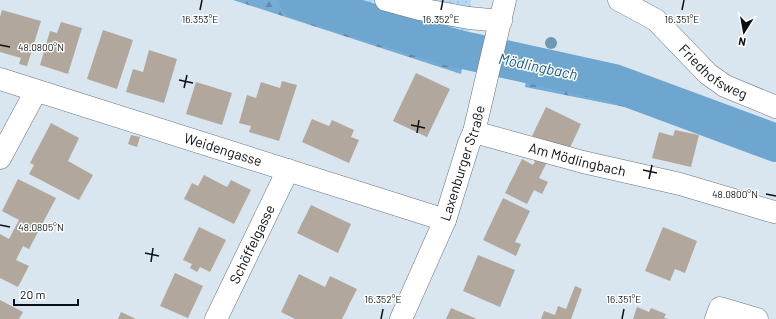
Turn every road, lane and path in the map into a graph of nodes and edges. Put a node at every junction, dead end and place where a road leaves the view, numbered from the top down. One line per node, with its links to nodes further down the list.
1 (386, 0): 4 (street)
2 (506, 0): 4 (street, Laxenburger Straße)
3 (619, 0): 7 (street, Friedhofsweg)
4 (500, 25): 8 (street, Laxenburger Straße)
5 (0, 79): 6 (street, Weidengasse)
6 (36, 91): 9 (street); 10 (street, Weidengasse)
7 (776, 107)
8 (474, 132): 11 (street, Am Mödlingbach); 12 (street, Laxenburger Straße)
9 (0, 158)
10 (288, 170): 12 (street, Weidengasse); 13 (street, Schöffelgasse)
11 (774, 212)
12 (445, 220): 14 (street, Laxenburger Straße)
13 (216, 319)
14 (401, 319)
15 (716, 319): 16 (street)
16 (757, 319)

